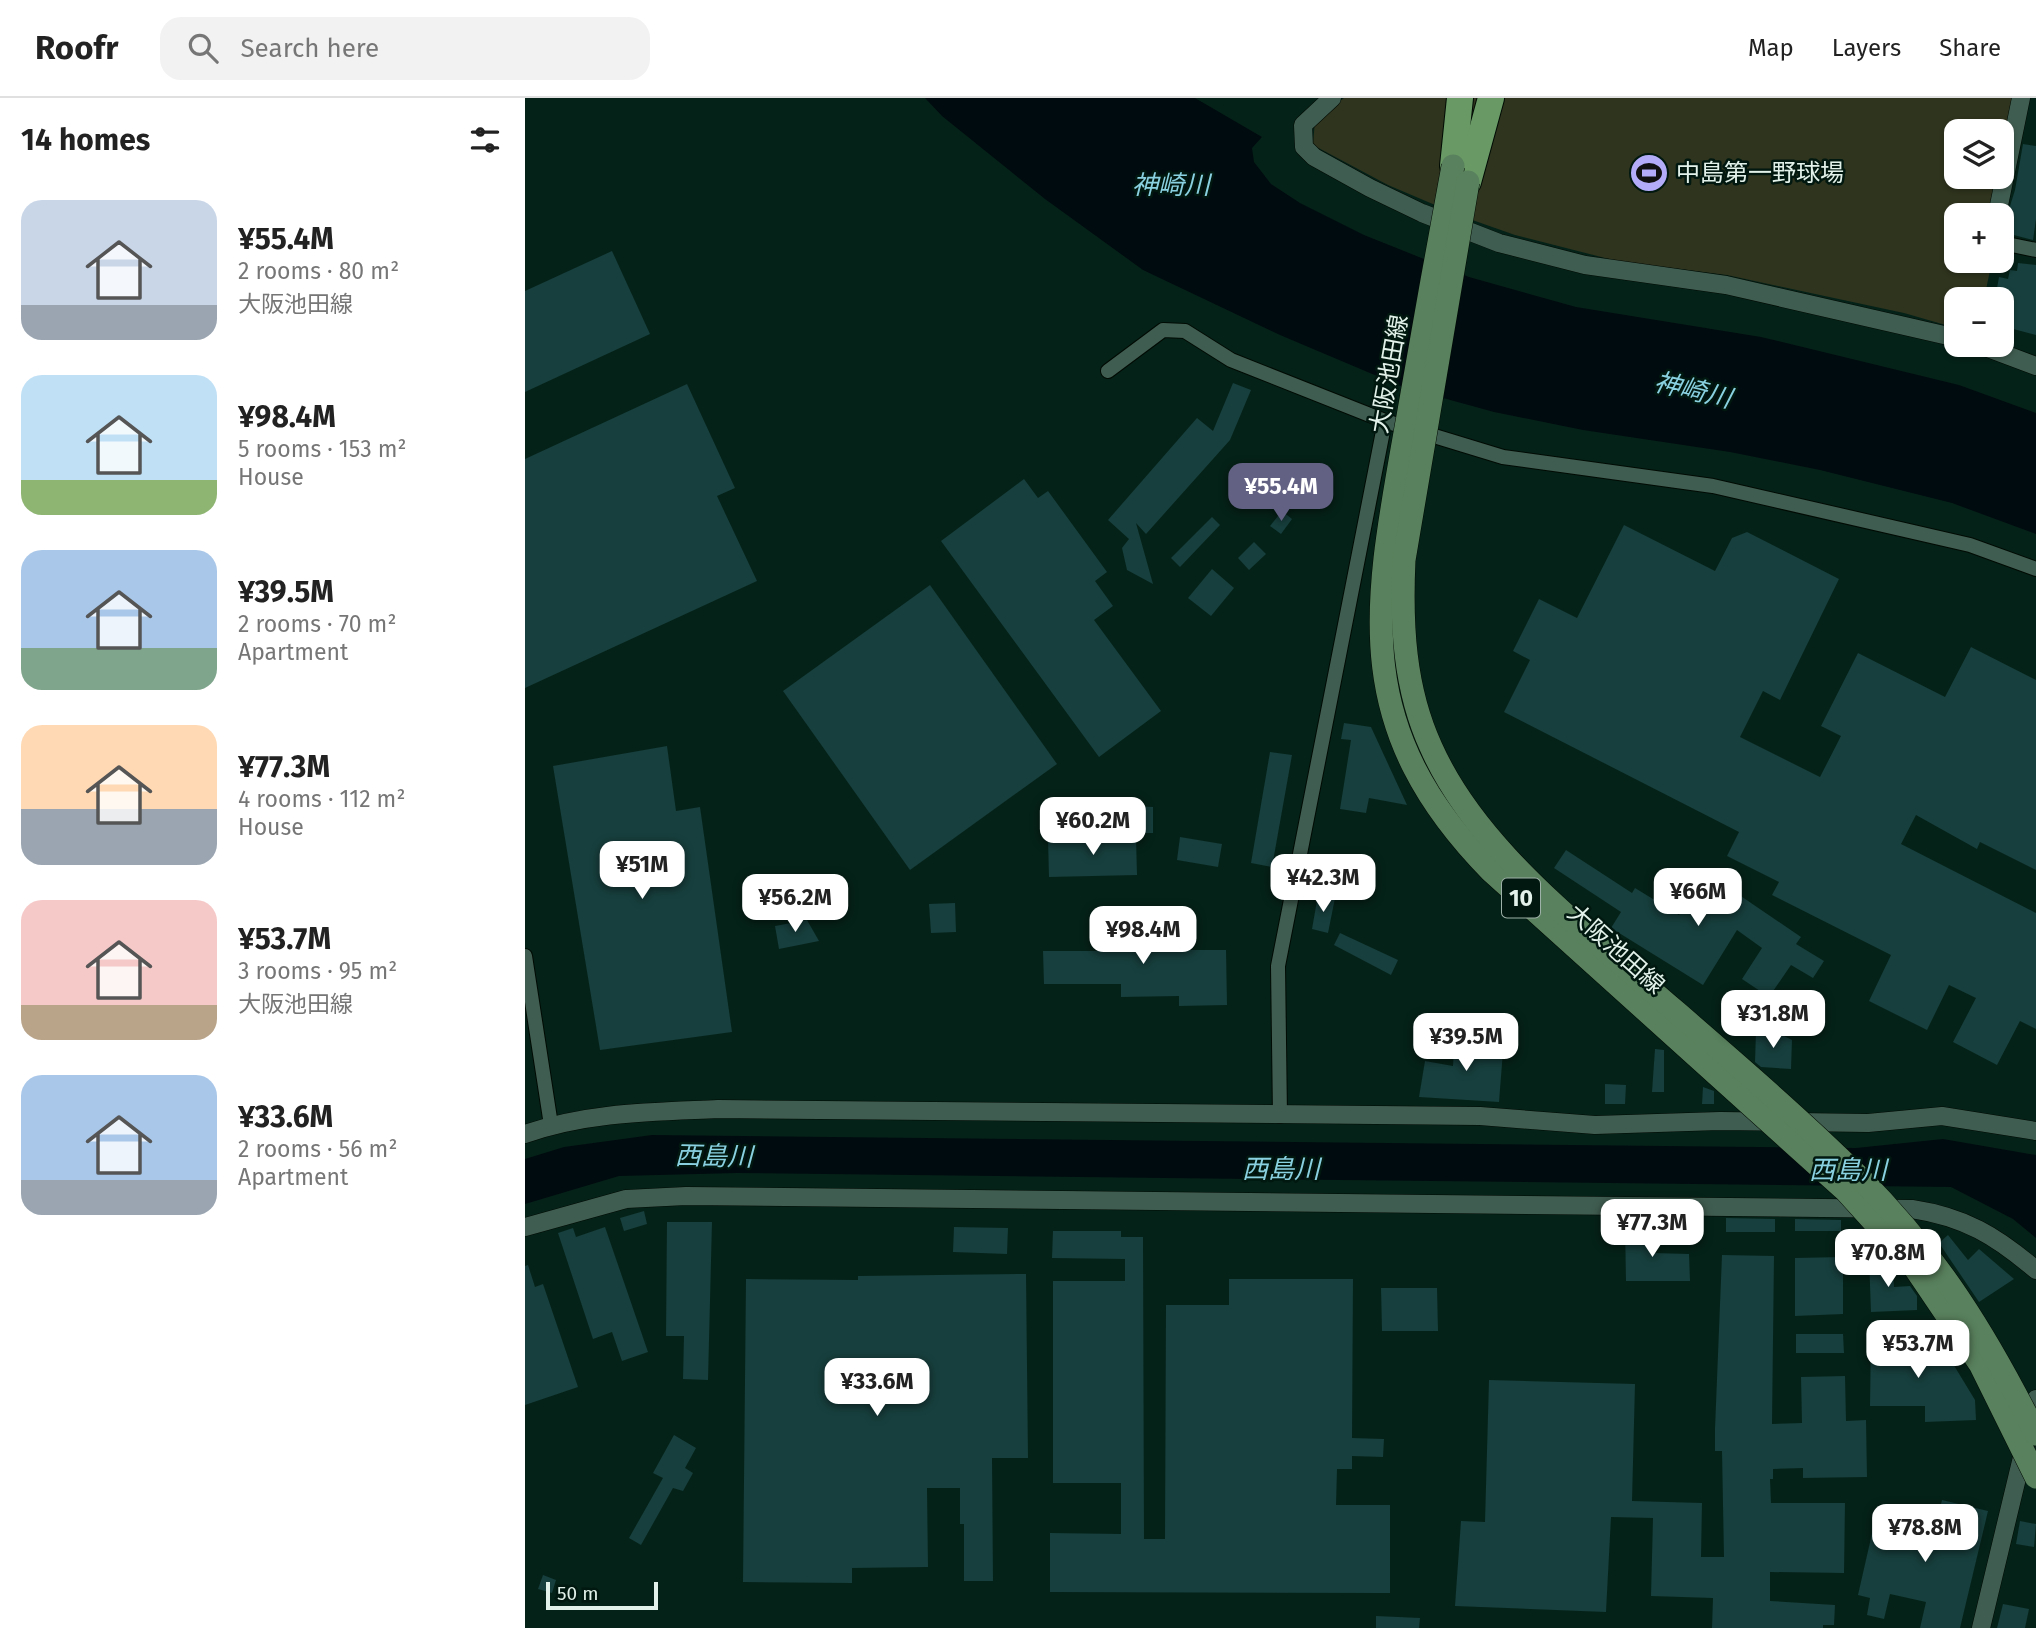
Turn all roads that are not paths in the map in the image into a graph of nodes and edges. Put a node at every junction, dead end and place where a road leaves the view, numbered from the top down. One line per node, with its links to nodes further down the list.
1 (1332, 98): 9 (street)
2 (1460, 98): 5 (highway)
3 (1491, 98): 5 (highway)
4 (2026, 100): 6 (street)
5 (1460, 174): 23 (main road, 大阪池田線 / 10, bridge); 24 (main road, 大阪池田線 / 10, bridge)
6 (2000, 203)
7 (2014, 245): 8 (street)
8 (2036, 250)
9 (1944, 335)
10 (2012, 357): 11 (street)
11 (2036, 366)
12 (1108, 371): 13 (street)
13 (1385, 421): 14 (street); 16 (street)
14 (2036, 569)
15 (525, 956): 17 (street)
16 (1280, 1115): 17 (street); 18 (street)
17 (551, 1125): 19 (street)
18 (2036, 1131)
19 (525, 1133)
20 (525, 1227): 21 (street)
21 (2036, 1270)
22 (2036, 1399): 25 (street)
23 (2036, 1434)
24 (2036, 1477)
25 (1981, 1628)

